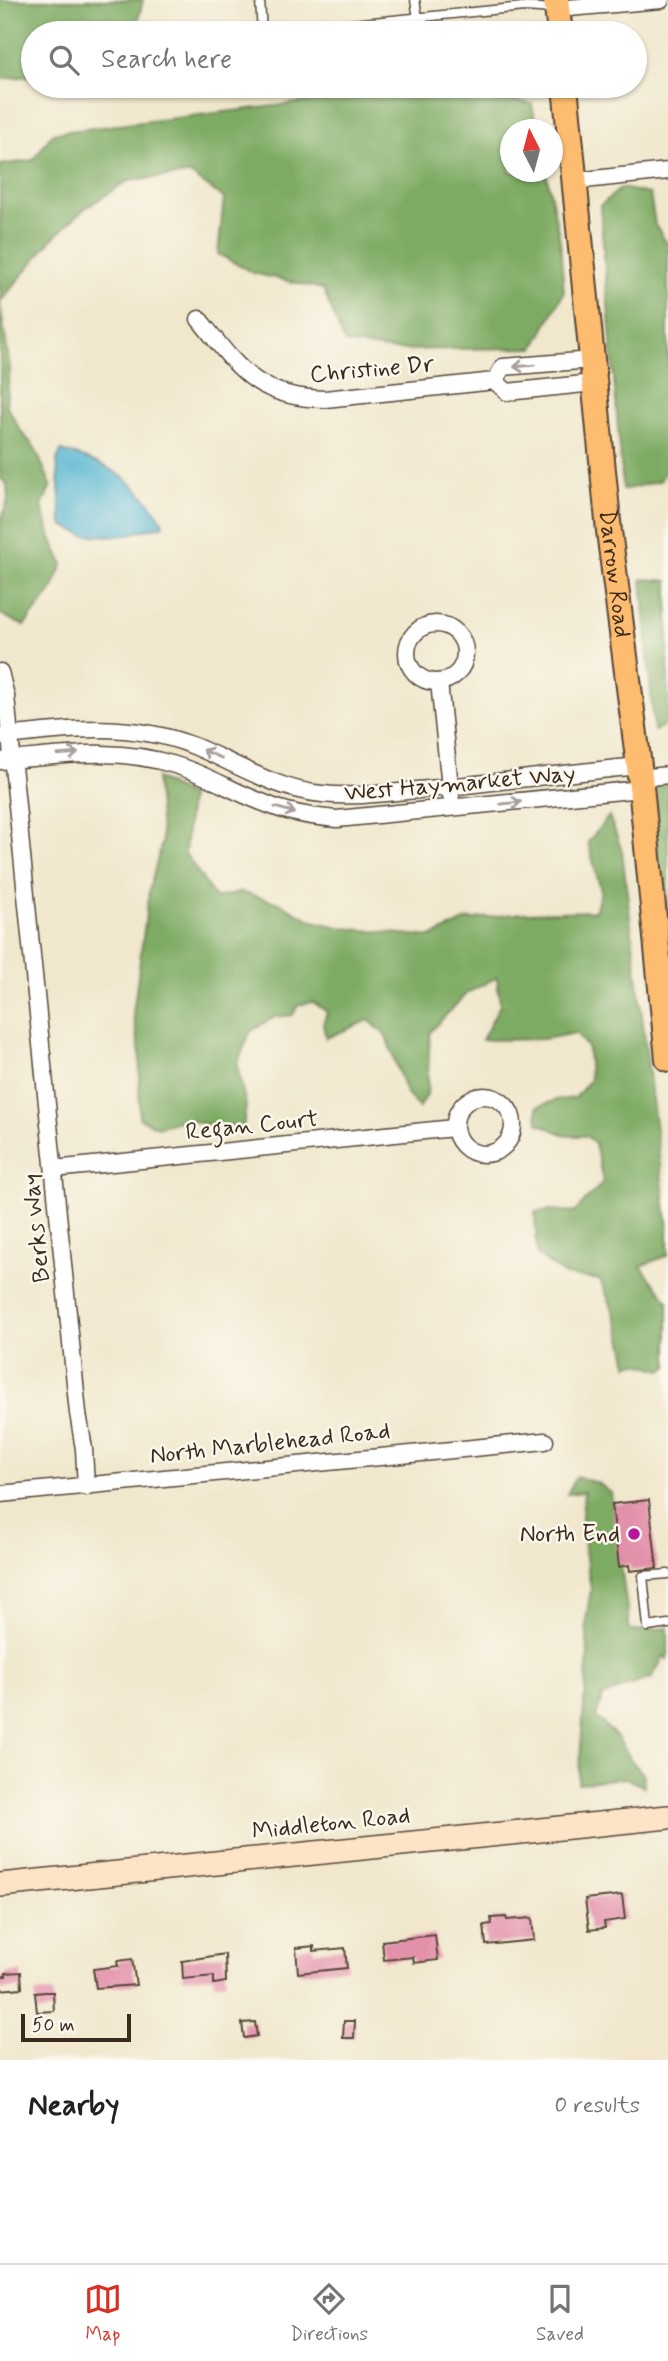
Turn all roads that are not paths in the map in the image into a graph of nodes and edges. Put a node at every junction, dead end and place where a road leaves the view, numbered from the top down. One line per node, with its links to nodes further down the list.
1 (260, 0): 7 (lane)
2 (415, 0): 6 (lane)
3 (661, 0): 5 (street)
4 (515, 4): 5 (lane); 6 (lane)
5 (558, 14)
6 (418, 18): 8 (lane)
7 (261, 21)
8 (387, 21)
9 (566, 98): 11 (main road, Darrow Road)
10 (668, 171): 11 (street)
11 (575, 181): 13 (main road, Darrow Road)
12 (199, 319): 14 (street, Christine Dr)
13 (593, 371): 14 (street, Christine Dr); 14 (street, Christine Dr, one-way to 14); 20 (main road, Darrow Road)
14 (495, 381)
15 (0, 672): 17 (street, Berks Way)
16 (439, 682): 21 (street)
17 (5, 736): 18 (street, Berks Way); 21 (street, West Haymarket Way, one-way to 17)
18 (6, 761): 22 (street, West Haymarket Way, one-way to 22); 25 (street, Berks Way)
19 (668, 775): 20 (street)
20 (640, 777): 21 (street, West Haymarket Way); 22 (street, West Haymarket Way, one-way to 20); 23 (main road, Darrow Road)
21 (450, 787): 22 (street)
22 (453, 809)
23 (668, 1059)
24 (454, 1128): 25 (street, Regan Court)
25 (54, 1168): 27 (street, Berks Way)
26 (545, 1441): 27 (street, North Marblehead Road)
27 (86, 1487): 28 (street, North Marblehead Road)
28 (0, 1494)
29 (668, 1574): 30 (lane)
30 (668, 1624)
31 (668, 1817): 32 (street, Middleton Road)
32 (0, 1885)

